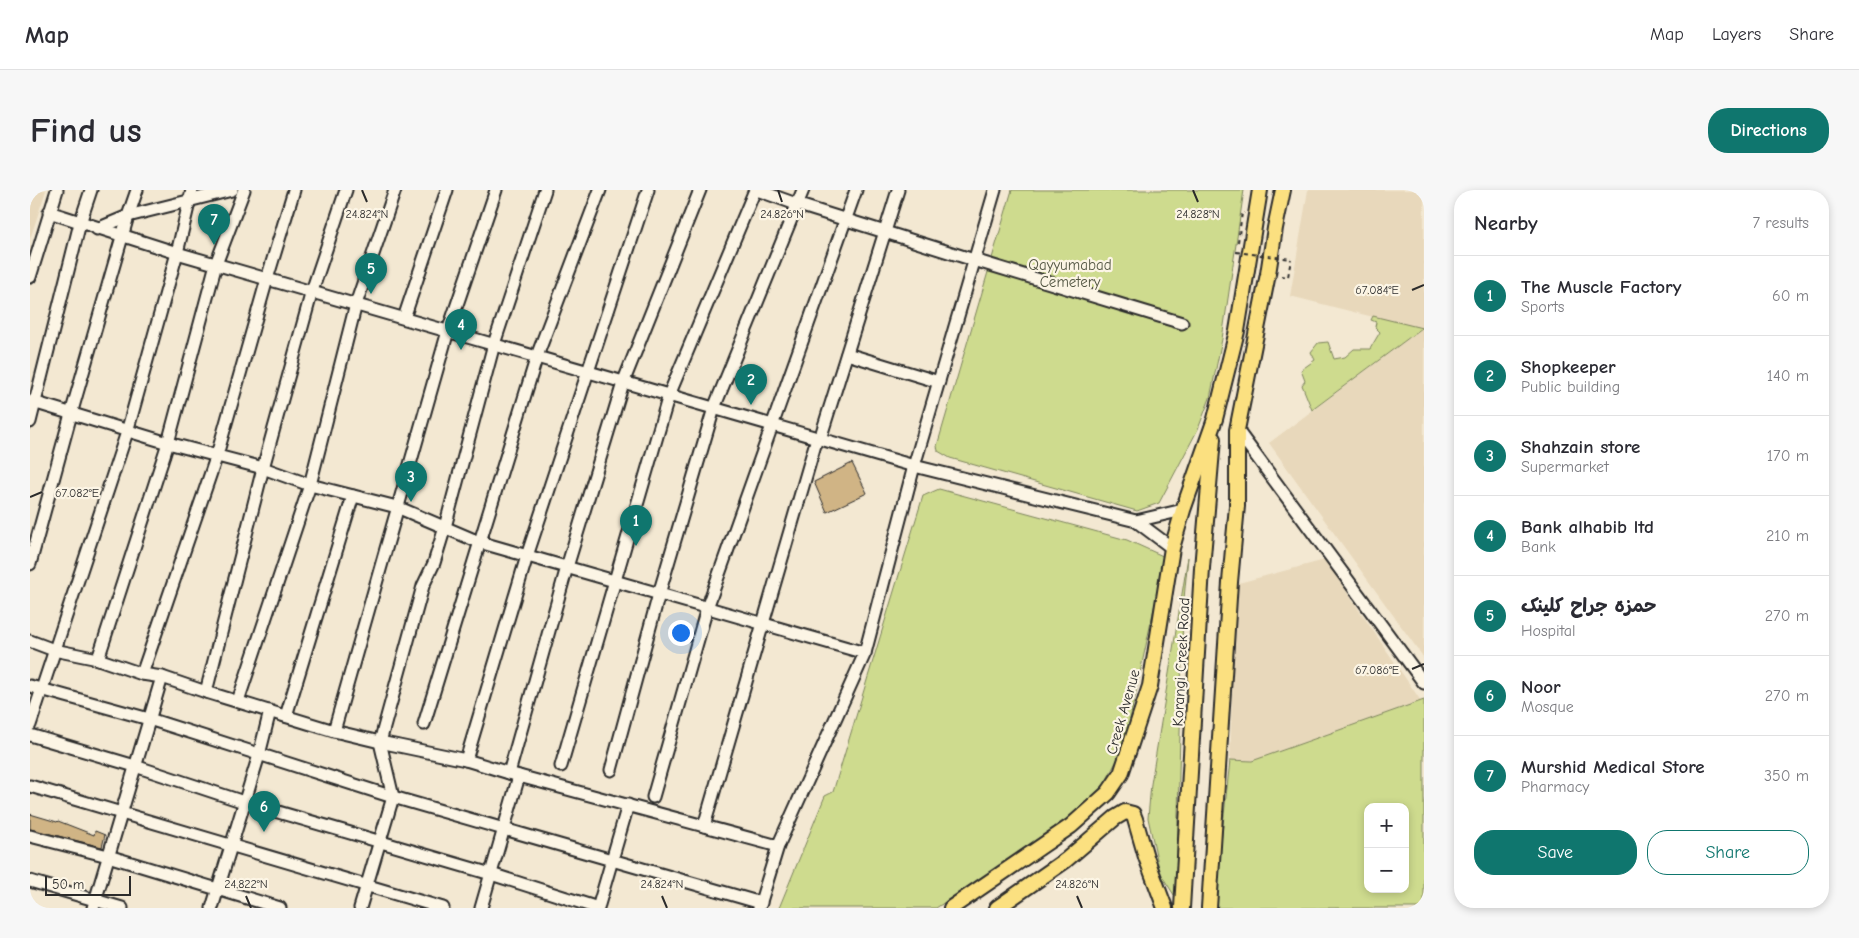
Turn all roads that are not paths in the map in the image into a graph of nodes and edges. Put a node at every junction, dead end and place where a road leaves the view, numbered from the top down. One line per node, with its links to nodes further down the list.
1 (57, 190): 25 (street)
2 (91, 190): 28 (street)
3 (137, 190): 26 (street)
4 (232, 190): 23 (street)
5 (244, 190): 35 (street)
6 (294, 190): 37 (street)
7 (346, 190): 38 (street)
8 (395, 190): 39 (street)
9 (447, 190): 40 (street)
10 (496, 190): 42 (street)
11 (546, 190): 43 (street)
12 (600, 190): 45 (street)
13 (648, 190): 46 (street)
14 (700, 190): 48 (street)
15 (756, 190): 24 (street); 49 (street)
16 (803, 190): 24 (street)
17 (856, 190): 27 (street)
18 (898, 190): 31 (street)
19 (995, 190): 34 (street)
20 (1260, 190): 53 (main road)
21 (1277, 190): 29 (main road)
22 (1282, 190): 29 (main road)
23 (190, 195): 26 (street); 33 (street)
24 (799, 205): 27 (street); 51 (street)
25 (49, 212): 28 (street); 36 (street)
26 (128, 216): 30 (street); 32 (street)
27 (846, 219): 31 (street); 55 (street)
28 (80, 223): 30 (street); 50 (street)
29 (1275, 228): 56 (main road)
30 (97, 229): 32 (street)
31 (885, 231): 34 (street); 44 (street)
32 (122, 236): 33 (street); 52 (street)
33 (177, 252): 35 (street); 57 (street)
34 (974, 260): 41 (street); 47 (street)
35 (216, 264): 37 (street); 59 (street)
36 (30, 277)
37 (267, 279): 38 (street); 60 (street)
38 (312, 291): 39 (street); 62 (street)
39 (356, 304): 40 (street); 63 (street)
40 (404, 318): 42 (street)
41 (1182, 323)
42 (448, 331): 43 (street); 65 (street)
43 (494, 344): 45 (street); 68 (street)
44 (847, 354): 47 (street); 58 (street)
45 (536, 356): 46 (street); 69 (street)
46 (588, 372): 48 (street); 71 (street)
47 (938, 382): 61 (street)
48 (623, 383): 49 (street); 73 (street)
49 (669, 395): 51 (street); 74 (street)
50 (33, 402): 52 (street); 54 (street)
51 (714, 408): 55 (street); 75 (street)
52 (71, 414): 57 (street); 72 (street)
53 (1215, 419): 66 (main road, Creek Avenue); 132 (main road, Korangi Creek Road)
54 (30, 422)
55 (772, 424): 58 (street); 76 (street)
56 (1238, 430): 84 (street); 133 (main road)
57 (127, 432): 59 (street); 79 (street)
58 (818, 438): 61 (street); 77 (street)
59 (168, 444): 60 (street); 81 (street)
60 (218, 455): 62 (street); 82 (street)
61 (914, 466): 67 (street); 80 (street)
62 (264, 468): 63 (street); 86 (street)
63 (310, 485): 64 (street); 87 (street)
64 (353, 496): 65 (street); 89 (street)
65 (397, 507): 68 (street); 93 (street)
66 (1182, 510): 67 (street); 70 (main road, Creek Avenue)
67 (1136, 521): 70 (street)
68 (445, 527): 69 (street); 95 (street)
69 (478, 542): 71 (street); 91 (street)
70 (1172, 548): 129 (main road, Creek Avenue)
71 (527, 556): 73 (street); 97 (street)
72 (30, 564)
73 (567, 568): 74 (street); 101 (street)
74 (615, 581): 75 (street); 99 (street)
75 (659, 594): 76 (street); 100 (street)
76 (707, 608): 77 (street); 104 (street)
77 (762, 624): 80 (street); 108 (street)
78 (30, 641): 79 (street)
79 (54, 650): 81 (street); 85 (street)
80 (865, 653): 113 (street)
81 (98, 659): 82 (street)
82 (142, 674): 83 (street)
83 (162, 677): 86 (street); 90 (street)
84 (1424, 683)
85 (36, 687): 90 (street); 92 (street)
86 (206, 692): 87 (street)
87 (238, 702): 88 (street)
88 (270, 711): 89 (street); 96 (street)
89 (286, 716): 93 (street)
90 (149, 719): 96 (street); 98 (street)
91 (424, 724)
92 (30, 725)
93 (334, 731): 95 (street)
94 (30, 735): 98 (street)
95 (380, 742): 97 (street); 103 (street)
96 (259, 755): 103 (street); 105 (street)
97 (466, 760): 101 (street)
98 (135, 766): 105 (street); 107 (street)
99 (560, 766)
100 (611, 770)
101 (514, 774): 106 (street); 109 (street)
102 (30, 786): 107 (street)
103 (393, 796): 109 (street); 111 (street)
104 (653, 797)
105 (244, 802): 111 (street); 112 (street)
106 (628, 805): 108 (street); 115 (street)
107 (121, 814): 112 (street); 114 (street)
108 (704, 826): 113 (street)
109 (504, 828): 115 (street); 116 (street)
110 (30, 836): 114 (street)
111 (380, 841): 116 (street); 118 (street)
112 (231, 845): 118 (street); 119 (street)
113 (778, 846): 121 (street)
114 (108, 856): 119 (street); 120 (street)
115 (613, 860): 121 (street); 128 (street)
116 (491, 874): 127 (street); 128 (street)
117 (30, 881): 120 (street)
118 (367, 886): 125 (street); 126 (street)
119 (217, 890): 123 (street); 124 (street)
120 (94, 904): 122 (street)
121 (760, 905)
122 (122, 908)
123 (212, 908)
124 (280, 908)
125 (360, 908)
126 (443, 908)
127 (480, 908)
128 (598, 908)
129 (951, 908)
130 (997, 908): 131 (main road)
131 (1165, 908)
132 (1182, 908)
133 (1209, 908)

